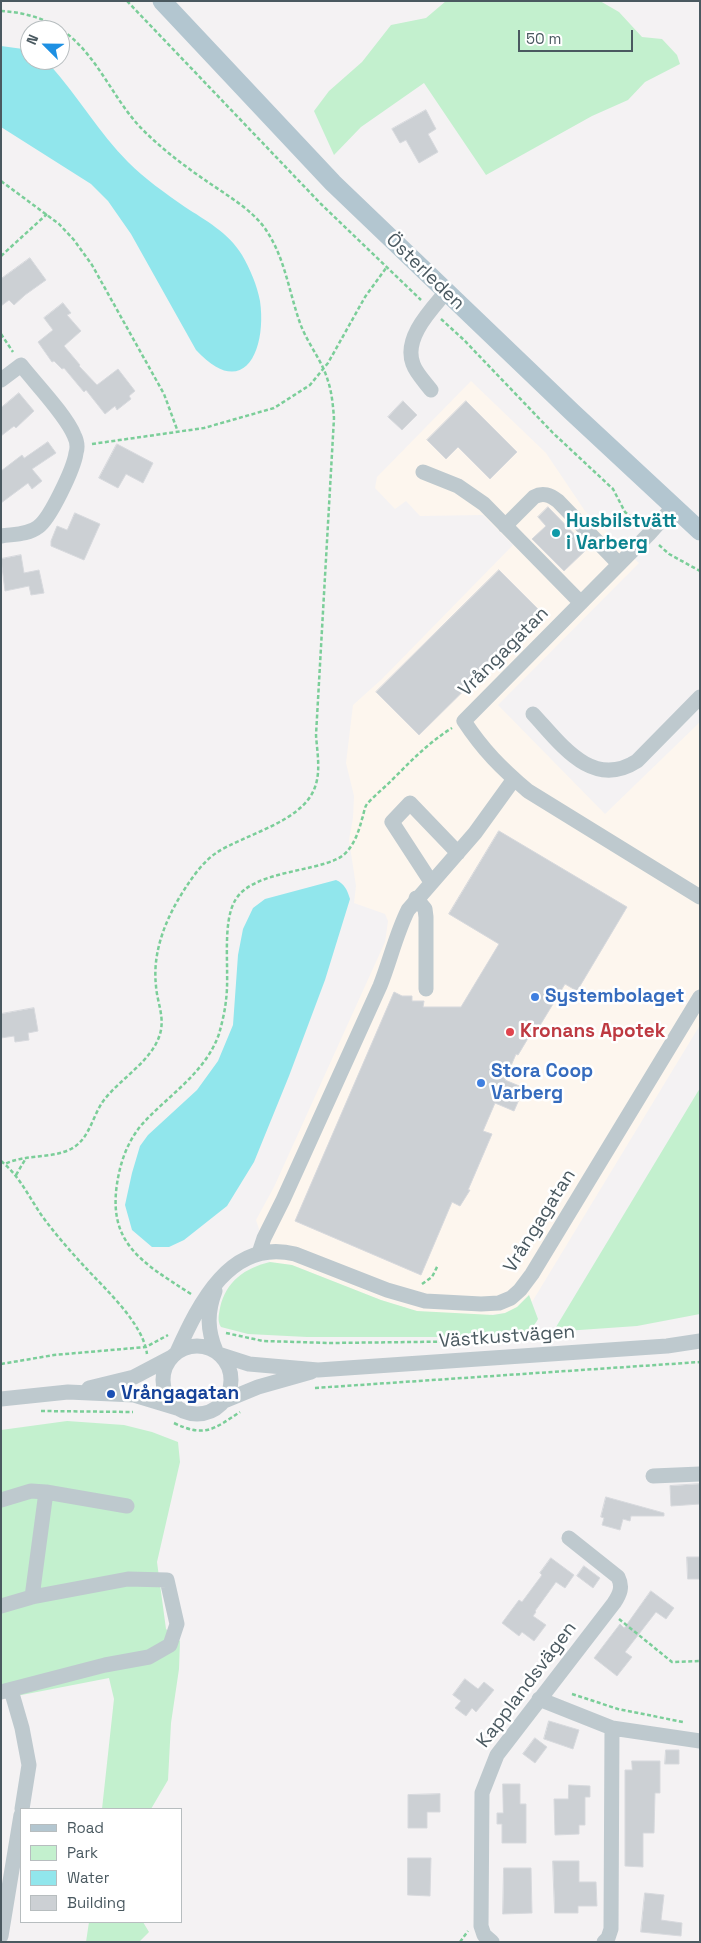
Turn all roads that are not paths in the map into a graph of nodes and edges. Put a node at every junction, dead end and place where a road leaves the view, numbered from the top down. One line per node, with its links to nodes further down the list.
1 (162, 1): 2 (main road, Österleden)
2 (446, 292): 4 (street); 6 (main road, Österleden)
3 (1, 380): 9 (street)
4 (431, 390)
5 (423, 472): 7 (street)
6 (674, 506): 8 (main road, Österleden); 10 (street, Vrångagatan)
7 (505, 526): 10 (street); 11 (street)
8 (700, 531)
9 (1, 536)
10 (619, 564): 11 (street, Vrångagatan)
11 (581, 603): 14 (street, Vrångagatan)
12 (700, 697): 13 (street)
13 (533, 714)
14 (514, 779): 15 (street); 17 (street, Vrångagatan)
15 (458, 853): 16 (street); 16 (street)
16 (431, 882): 18 (street)
17 (700, 897)
18 (416, 898): 19 (street); 21 (street)
19 (426, 989)
20 (700, 997): 21 (street, Vrångagatan)
21 (258, 1253): 22 (street, Vrångagatan)
22 (218, 1282): 24 (street, Vrångagatan); 25 (street, Vrångagatan)
23 (700, 1341): 26 (street, Västkustvägen)
24 (218, 1353): 25 (street, Västkustvägen); 26 (street, Västkustvägen); 29 (street)
25 (175, 1354): 27 (street, Västkustvägen); 30 (street)
26 (318, 1370): 29 (street, Västkustvägen)
27 (68, 1392): 28 (street, Västkustvägen); 30 (street, Västkustvägen)
28 (1, 1398)
29 (224, 1401): 30 (street, Västkustvägen)
30 (175, 1415)
31 (700, 1474): 32 (street)
32 (653, 1476)
33 (46, 1492): 34 (street); 35 (street); 37 (street)
34 (1, 1500)
35 (127, 1506)
36 (569, 1538): 40 (street, Kapplandsvägen)
37 (32, 1597): 38 (street); 39 (street)
38 (1, 1606)
39 (6, 1691): 43 (street)
40 (544, 1693): 41 (street); 46 (street, Kapplandsvägen)
41 (612, 1728): 42 (street); 47 (street)
42 (700, 1741)
43 (22, 1808)
44 (20, 1821): 45 (street)
45 (1, 1936)
46 (492, 1942)
47 (604, 1942)

